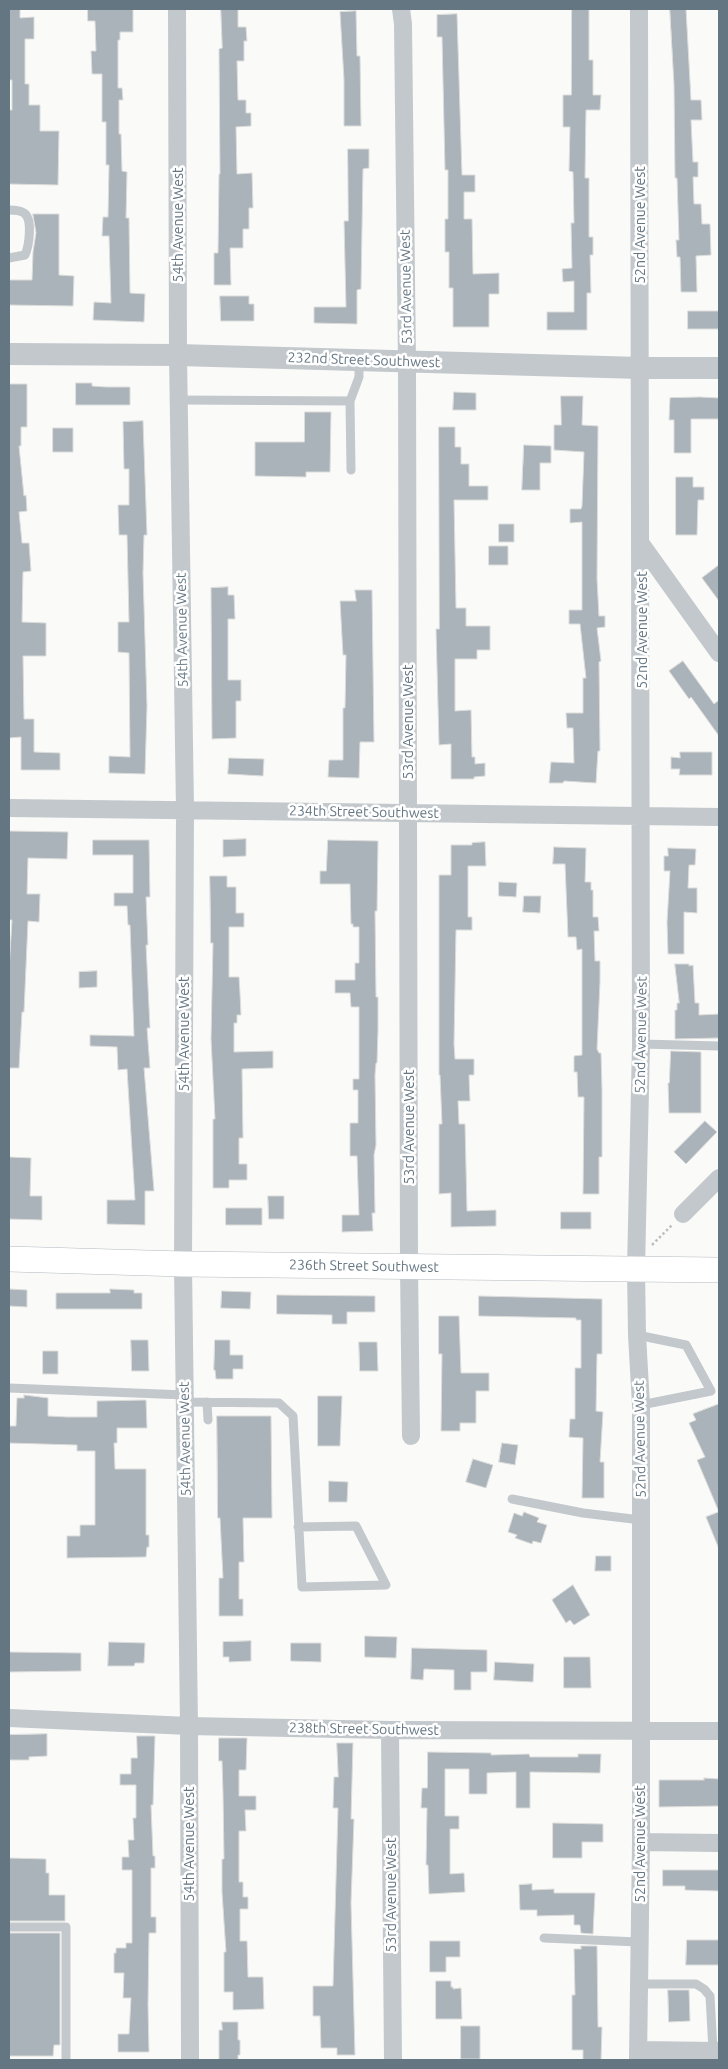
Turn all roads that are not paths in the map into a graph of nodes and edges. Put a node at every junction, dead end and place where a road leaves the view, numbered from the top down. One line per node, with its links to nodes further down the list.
1 (177, 9): 7 (street, 54th Avenue West)
2 (401, 9): 9 (street, 53rd Avenue West)
3 (639, 9): 10 (street, 52nd Avenue West)
4 (9, 210): 5 (lane)
5 (9, 258)
6 (9, 354): 7 (street, 232nd Street Southwest)
7 (178, 355): 8 (street, 232nd Street Southwest); 12 (street, 54th Avenue West)
8 (359, 360): 9 (street, 232nd Street Southwest); 13 (lane)
9 (407, 362): 10 (street, 232nd Street Southwest); 19 (street, 53rd Avenue West)
10 (641, 368): 11 (street, 232nd Street Southwest); 15 (street, 52nd Avenue West)
11 (719, 368)
12 (178, 400): 13 (lane); 18 (street, 54th Avenue West)
13 (350, 401): 14 (lane)
14 (351, 470)
15 (641, 544): 16 (street); 20 (street, 52nd Avenue West)
16 (719, 653)
17 (9, 808): 18 (street, 234th Street Southwest)
18 (185, 809): 19 (street, 234th Street Southwest); 27 (street, 54th Avenue West)
19 (408, 812): 20 (street, 234th Street Southwest); 28 (street, 53rd Avenue West)
20 (642, 816): 21 (street, 234th Street Southwest); 22 (street, 52nd Avenue West)
21 (719, 817)
22 (641, 1044): 23 (lane); 29 (street, 52nd Avenue West)
23 (719, 1046)
24 (719, 1178): 25 (street)
25 (683, 1214)
26 (9, 1259): 27 (main road, 236th Street Southwest)
27 (183, 1264): 28 (main road, 236th Street Southwest); 33 (street, 54th Avenue West)
28 (409, 1266): 29 (main road, 236th Street Southwest); 37 (street, 53rd Avenue West)
29 (636, 1269): 30 (main road, 236th Street Southwest); 31 (street, 52nd Avenue West)
30 (719, 1270)
31 (637, 1335): 35 (street, 52nd Avenue West); 35 (lane)
32 (9, 1388): 33 (lane)
33 (185, 1398): 34 (lane); 42 (street, 54th Avenue West)
34 (207, 1402): 36 (lane); 40 (lane)
35 (641, 1404): 39 (street, 52nd Avenue West)
36 (208, 1420)
37 (411, 1436)
38 (512, 1499): 39 (lane)
39 (641, 1520): 44 (street, 52nd Avenue West)
40 (298, 1527): 40 (lane)
41 (9, 1718): 42 (street, 238th Street Southwest)
42 (188, 1726): 43 (street, 238th Street Southwest); 55 (street, 54th Avenue West)
43 (390, 1730): 44 (street, 238th Street Southwest); 56 (street, 53rd Avenue West)
44 (641, 1730): 45 (street, 238th Street Southwest); 46 (street, 52nd Avenue West)
45 (719, 1731)
46 (640, 1842): 47 (street); 50 (street, 52nd Avenue West)
47 (719, 1843)
48 (9, 1927): 54 (lane)
49 (544, 1938): 50 (lane)
50 (640, 1942): 51 (street, 52nd Avenue West)
51 (639, 1984): 52 (lane); 53 (street, 52nd Avenue West)
52 (716, 2051): 53 (street)
53 (638, 2055)
54 (66, 2060)
55 (190, 2060)
56 (393, 2060)

